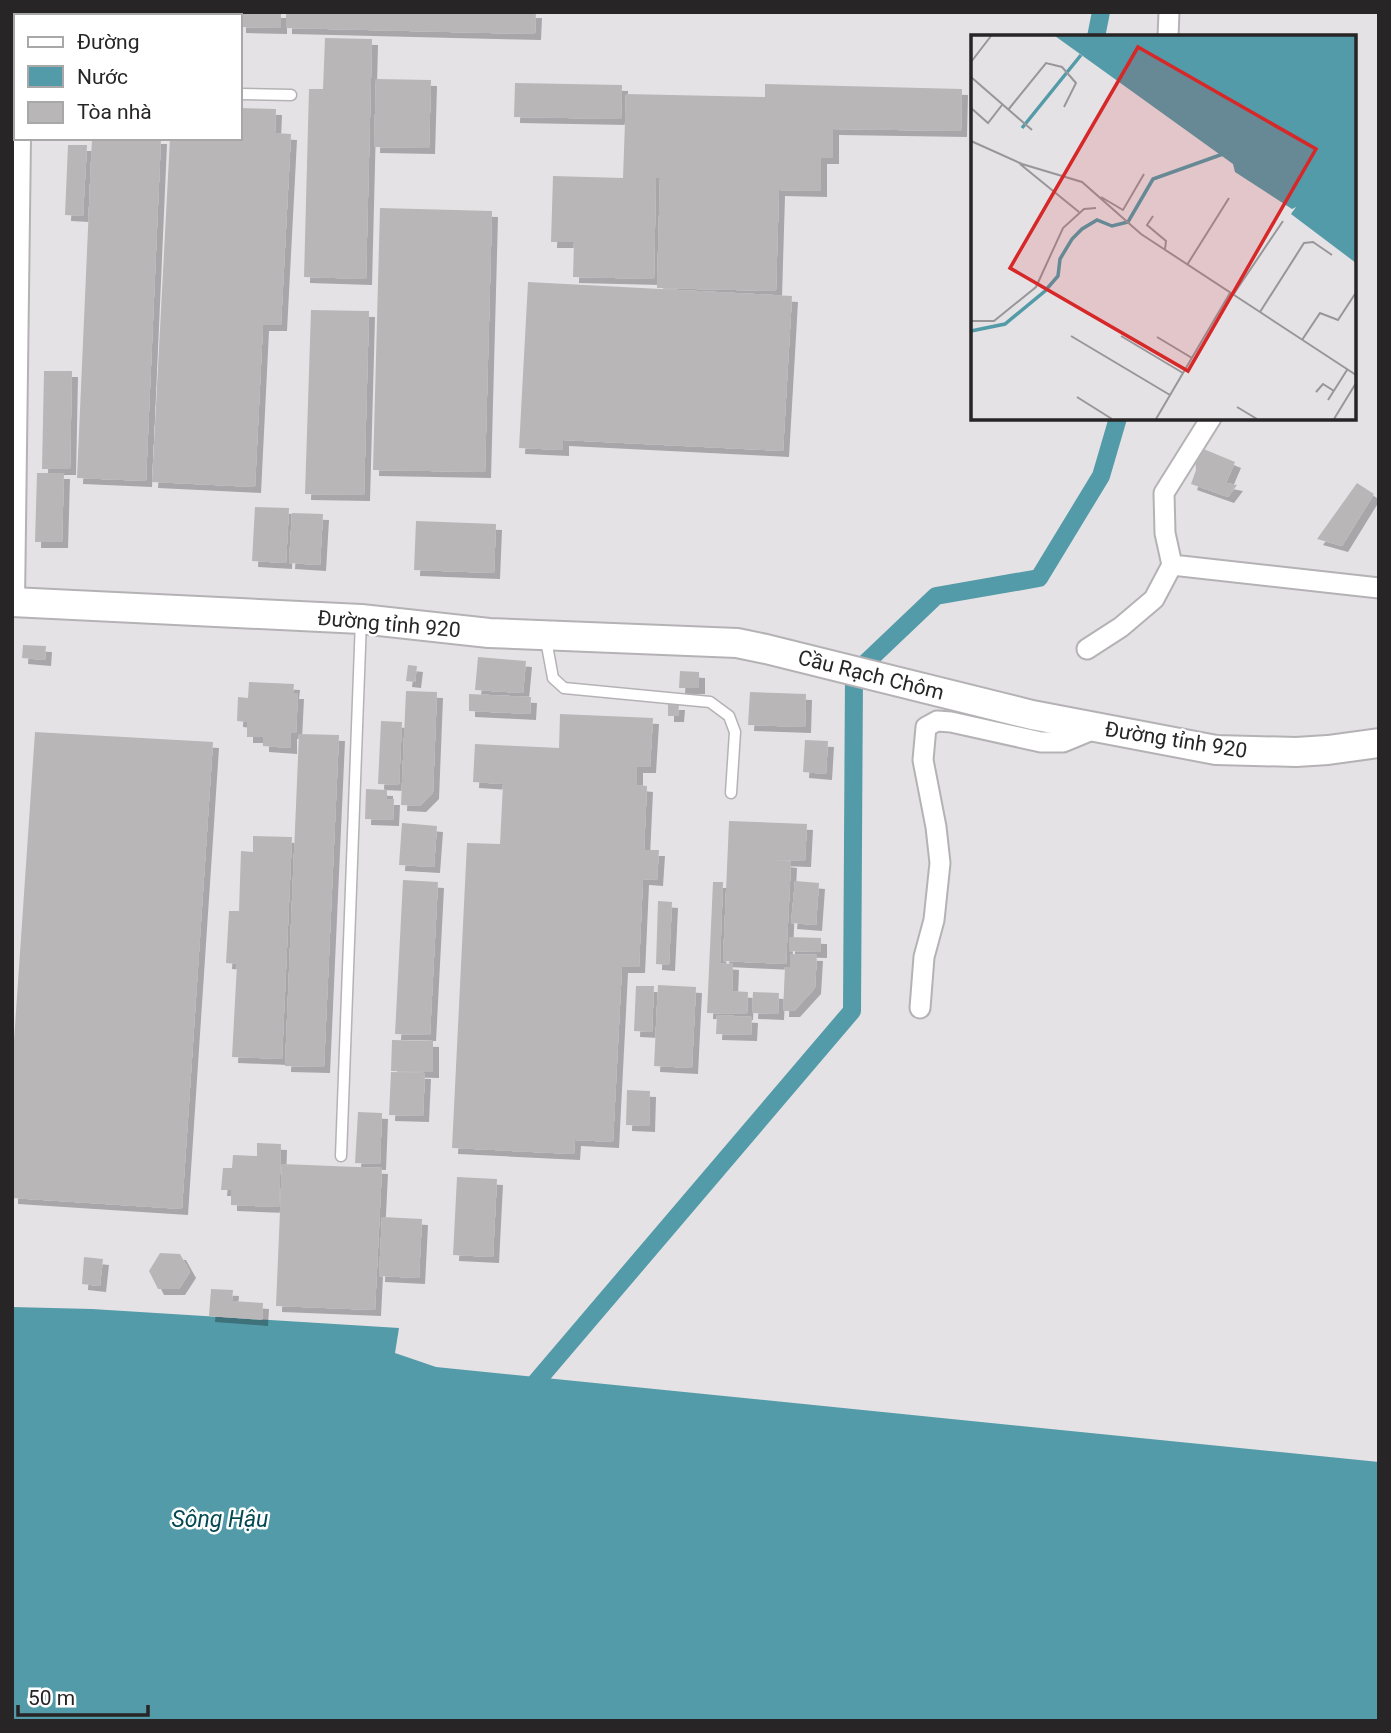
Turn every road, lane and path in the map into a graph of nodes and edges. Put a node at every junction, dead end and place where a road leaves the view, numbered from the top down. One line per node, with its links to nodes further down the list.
1 (1169, 12): 2 (street)
2 (1168, 35)
3 (242, 94): 4 (lane)
4 (291, 95)
5 (18, 140): 9 (street)
6 (1210, 420): 7 (street)
7 (1172, 565): 8 (street); 13 (street)
8 (1379, 588)
9 (12, 602): 10 (main road, Đường tỉnh 920)
10 (361, 619): 11 (main road, Đường tỉnh 920); 19 (lane)
11 (546, 636): 12 (main road, Đường tỉnh 920); 17 (lane)
12 (766, 649): 14 (main road, Cầu Rạch Chôm)
13 (1087, 649)
14 (975, 701): 15 (main road, Đường tỉnh 920)
15 (1098, 728): 16 (main road, Đường tỉnh 920); 18 (street)
16 (1379, 743)
17 (731, 793)
18 (920, 1008)
19 (341, 1156)

